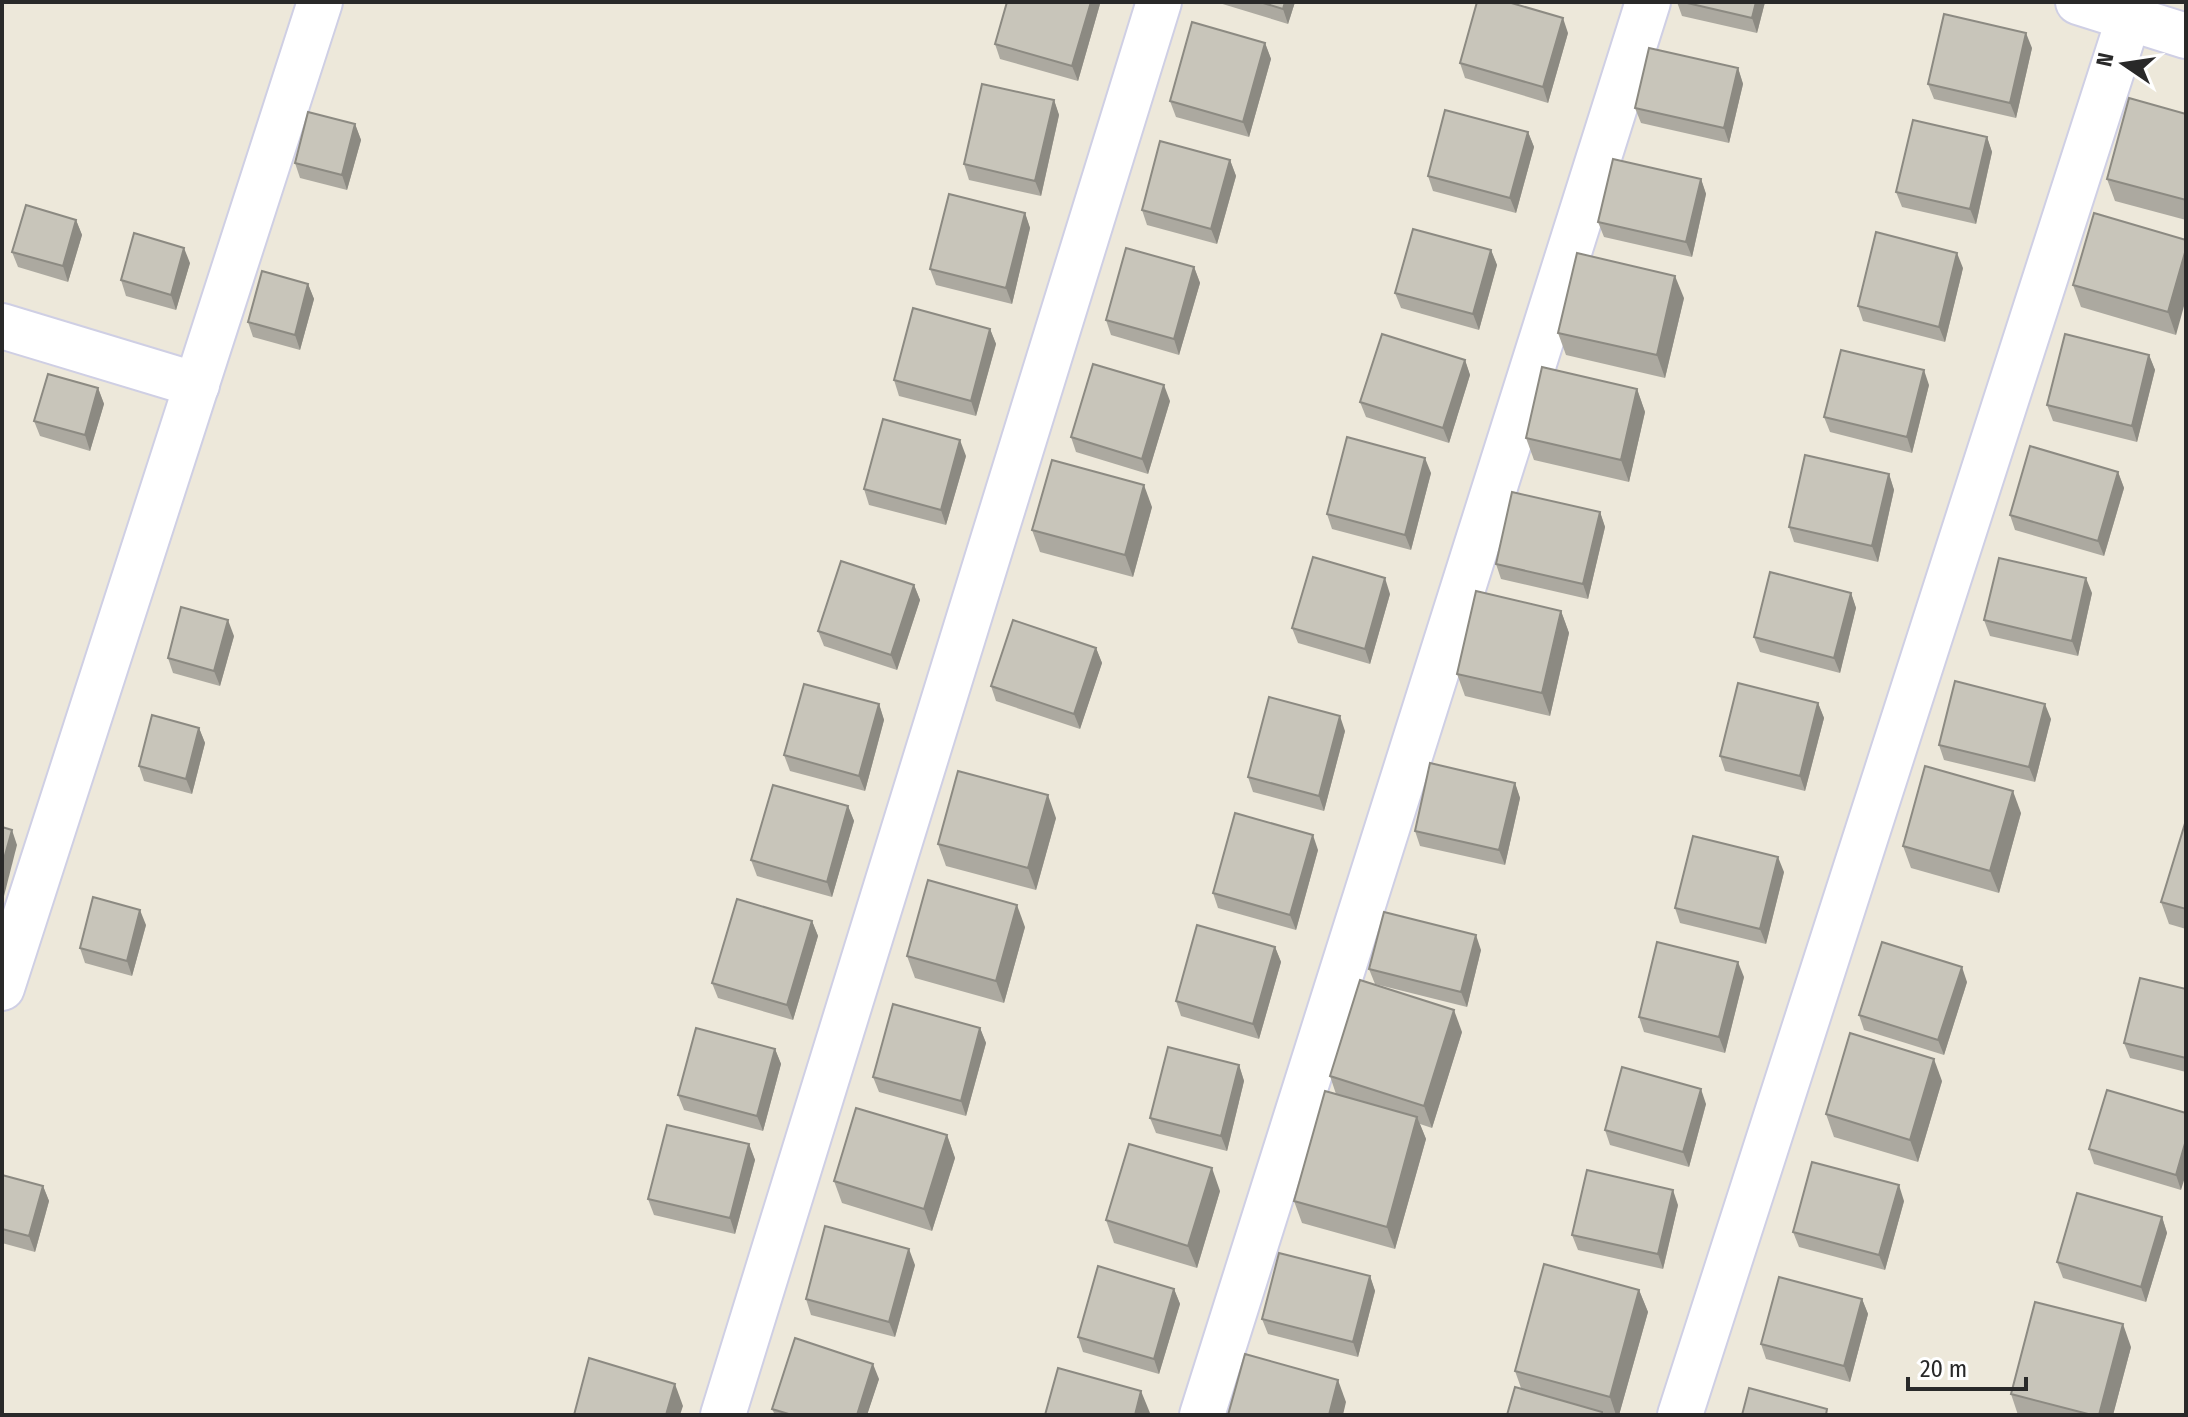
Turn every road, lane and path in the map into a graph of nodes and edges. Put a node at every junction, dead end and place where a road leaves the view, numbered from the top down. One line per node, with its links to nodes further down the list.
1 (320, 2): 8 (street)
2 (1159, 2): 10 (street)
3 (1648, 2): 11 (street)
4 (2078, 2): 5 (street)
5 (2131, 10): 6 (street); 12 (street)
6 (2186, 36)
7 (2, 326): 8 (street)
8 (197, 385): 9 (street)
9 (2, 988)
10 (723, 1415)
11 (1202, 1415)
12 (1680, 1415)

